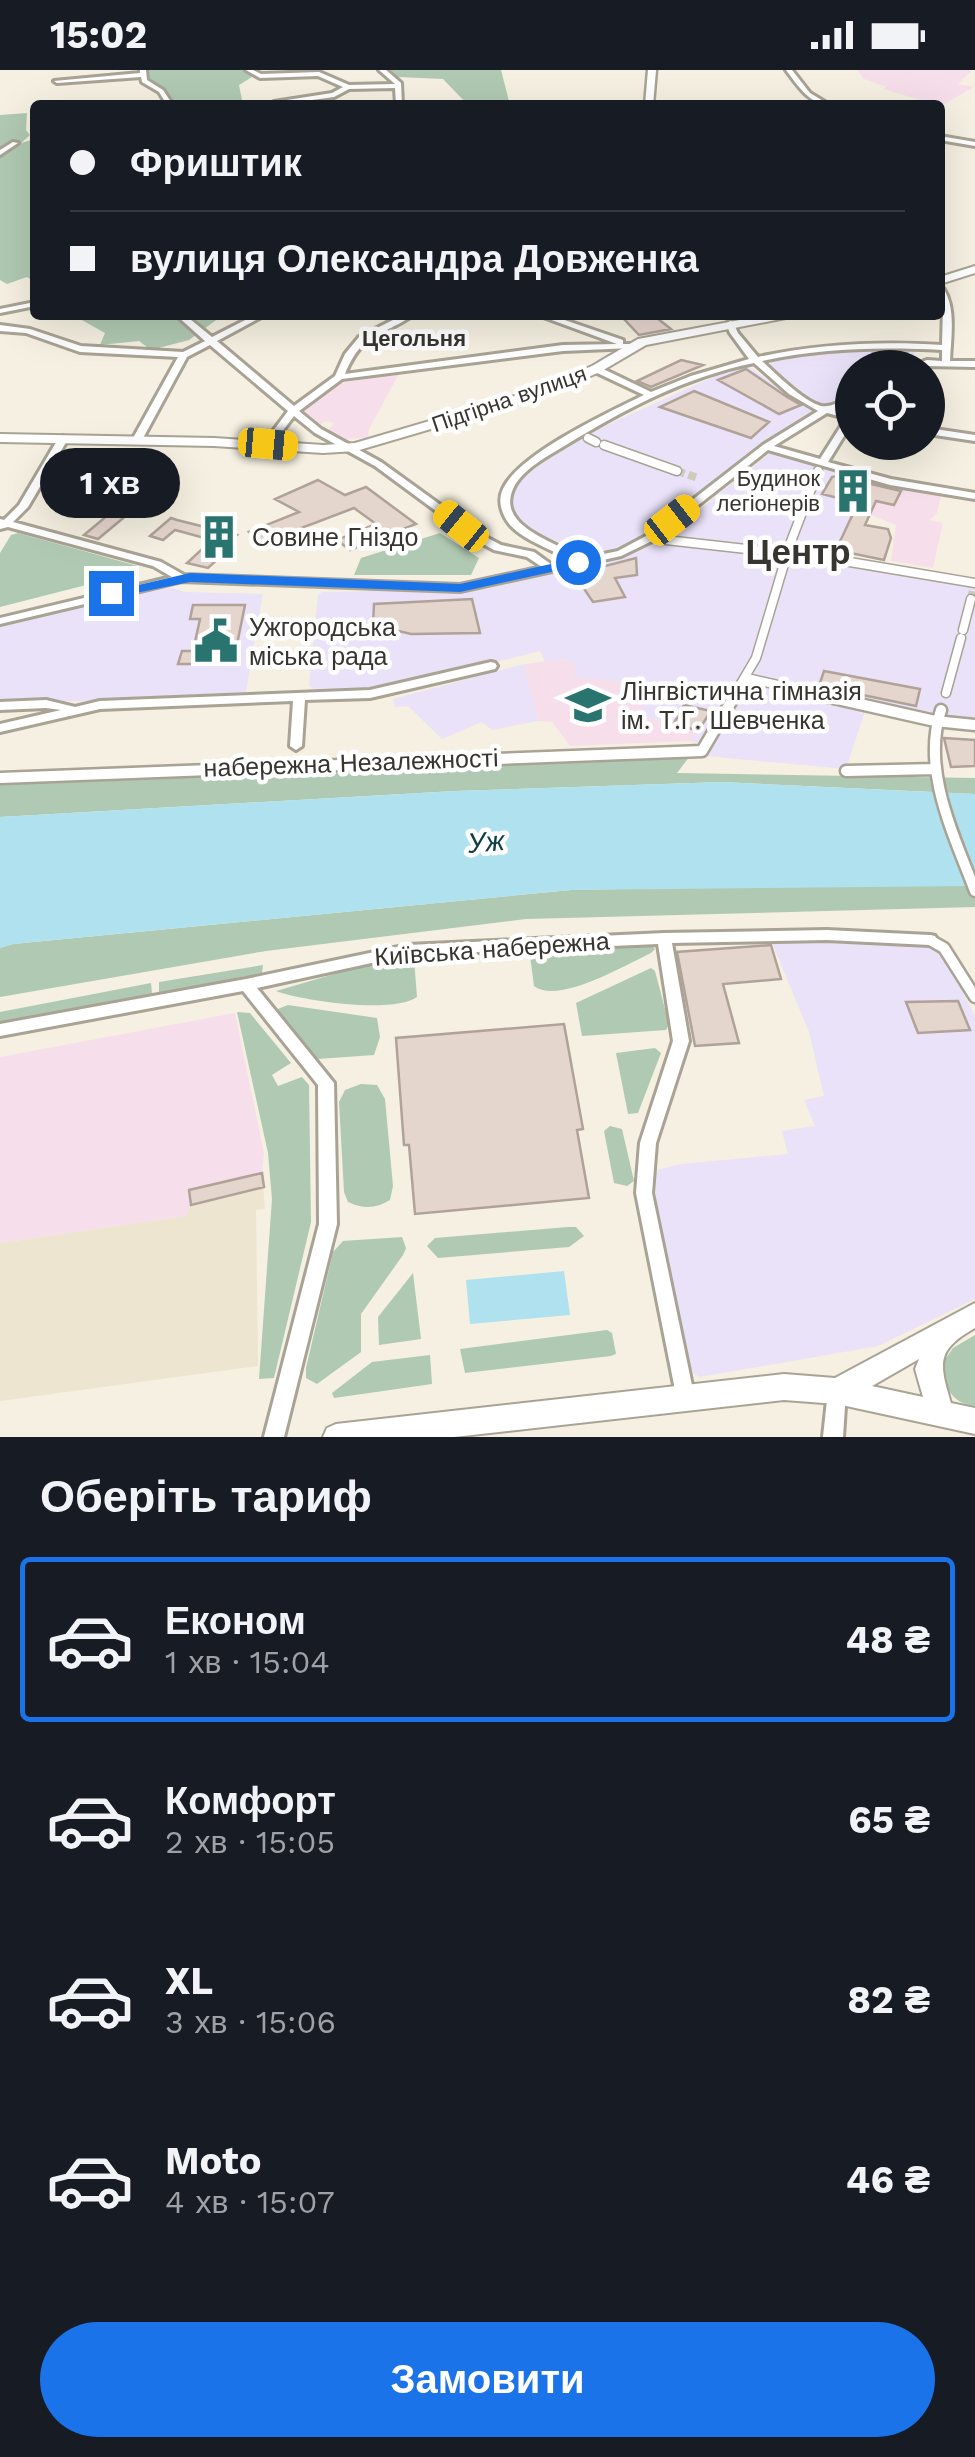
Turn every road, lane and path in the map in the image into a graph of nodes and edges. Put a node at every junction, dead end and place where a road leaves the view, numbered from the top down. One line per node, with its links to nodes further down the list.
1 (249, 70): 8 (street)
2 (382, 70): 7 (street)
3 (652, 70): 14 (street)
4 (789, 70): 15 (street)
5 (143, 72): 6 (street); 10 (street)
6 (57, 81)
7 (398, 86): 8 (street); 13 (street)
8 (348, 88): 9 (street)
9 (334, 95): 11 (street); 12 (street)
10 (167, 100)
11 (293, 100)
12 (331, 100)
13 (399, 100)
14 (649, 100)
15 (819, 100)
16 (945, 139): 18 (street)
17 (15, 142): 19 (street)
18 (975, 144)
19 (0, 152)
20 (975, 269): 21 (main road)
21 (945, 281)
22 (945, 301): 34 (street)
23 (30, 305): 24 (street)
24 (0, 311)
25 (186, 320): 31 (street)
26 (251, 320): 31 (street)
27 (399, 320): 41 (street)
28 (556, 320): 32 (street)
29 (729, 320): 32 (main road, Підгірна вулиця); 37 (street)
30 (0, 328): 36 (street)
31 (209, 341): 36 (street); 45 (street)
32 (629, 346): 40 (main road, Підгірна вулиця); 41 (street)
33 (922, 346): 34 (street); 35 (street); 37 (street)
34 (946, 348): 38 (street)
35 (923, 350)
36 (184, 355): 52 (street)
37 (756, 358): 42 (street); 44 (street)
38 (946, 362): 39 (street)
39 (975, 364)
40 (596, 369): 42 (street); 56 (main road, Підгірна вулиця)
41 (339, 377): 45 (street)
42 (653, 396): 63 (street)
43 (835, 407): 44 (street)
44 (826, 410): 46 (street); 55 (street)
45 (294, 411): 47 (street); 56 (street)
46 (835, 412)
47 (278, 431)
48 (945, 434): 50 (street)
49 (0, 438): 51 (main road, Підгірна вулиця)
50 (975, 438)
51 (63, 439): 52 (main road, Підгірна вулиця); 60 (street)
52 (138, 440): 56 (main road, Підгірна вулиця)
53 (596, 442): 58 (street)
54 (835, 444): 57 (street)
55 (766, 447): 57 (street); 63 (street)
56 (344, 448): 64 (street)
57 (820, 468): 59 (street); 62 (street)
58 (677, 471)
59 (975, 496)
60 (2, 525): 65 (street)
61 (666, 540): 62 (street)
62 (789, 556): 66 (street); 69 (street)
63 (578, 562): 64 (street)
64 (550, 568): 65 (street)
65 (182, 578): 67 (street)
66 (973, 588): 70 (street)
67 (0, 621)
68 (491, 666): 71 (street)
69 (746, 678): 75 (street); 79 (street, набережна Незалежності)
70 (946, 693)
71 (299, 698): 73 (street); 78 (street)
72 (0, 706): 73 (street)
73 (72, 709): 77 (street)
74 (941, 710): 75 (street)
75 (935, 721): 76 (street); 81 (street)
76 (975, 725)
77 (0, 728)
78 (296, 746): 79 (street)
79 (294, 766): 82 (street, набережна Незалежності)
80 (846, 771): 81 (street)
81 (936, 773): 83 (street)
82 (0, 778)
83 (975, 891)
84 (664, 938): 85 (street, Київська набережна); 86 (street, Київська набережна); 92 (street)
85 (930, 940): 87 (street)
86 (246, 985): 88 (street, Київська набережна); 95 (street)
87 (975, 998)
88 (0, 1030)
89 (975, 1315): 90 (main road)
90 (942, 1335): 91 (main road); 93 (main road)
91 (837, 1392): 92 (main road); 93 (main road); 97 (street)
92 (685, 1396): 96 (main road)
93 (941, 1414): 94 (main road)
94 (975, 1421)
95 (274, 1437)
96 (336, 1437)
97 (832, 1437)

